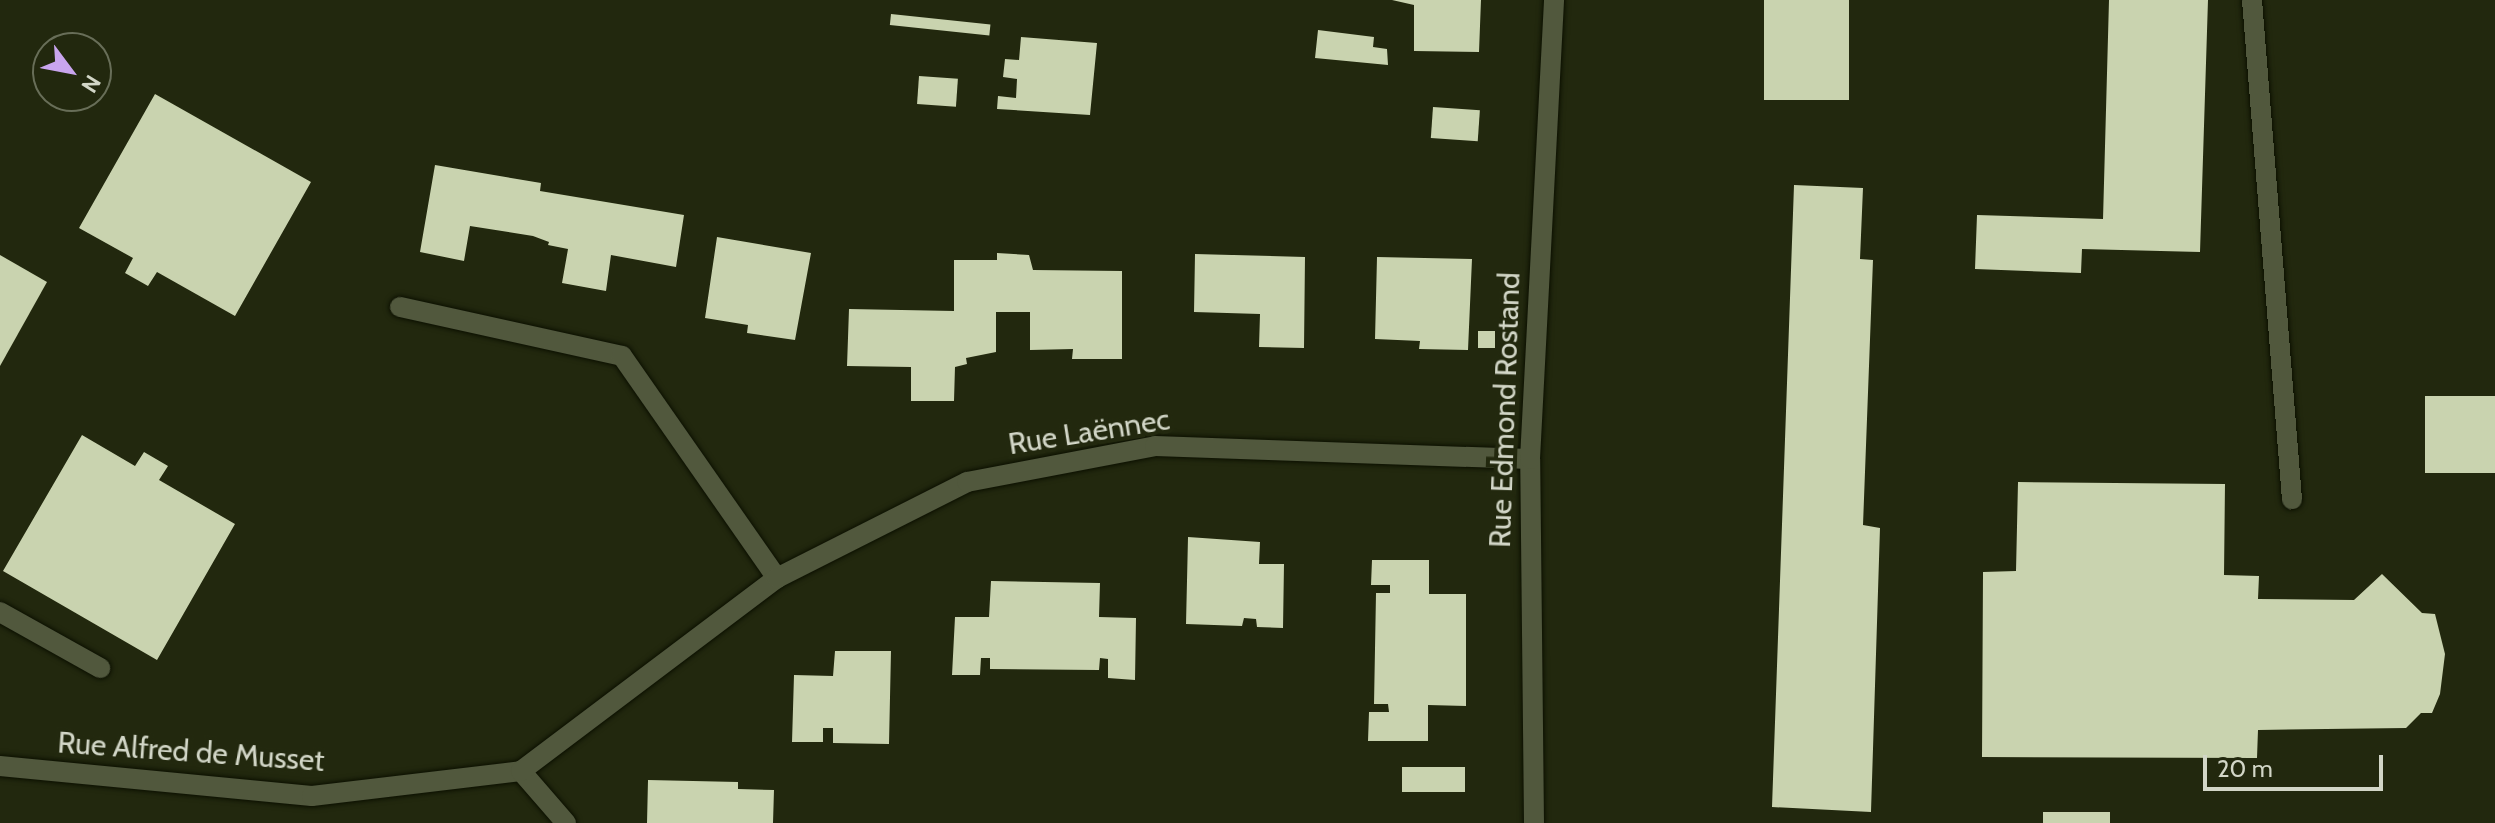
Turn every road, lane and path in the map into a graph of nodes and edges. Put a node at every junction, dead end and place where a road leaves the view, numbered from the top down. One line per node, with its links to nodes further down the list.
1 (1554, 0): 4 (street, Rue Edmond Rostand)
2 (2252, 0): 5 (street)
3 (400, 307): 6 (street)
4 (1530, 459): 6 (street, Rue Laënnec); 12 (street, Rue Edmond Rostand)
5 (2292, 499)
6 (777, 578): 10 (street, Rue Laënnec)
7 (0, 612): 8 (street)
8 (100, 668)
9 (0, 766): 10 (street, Rue Alfred de Musset)
10 (521, 771): 11 (street)
11 (566, 823)
12 (1534, 823)

